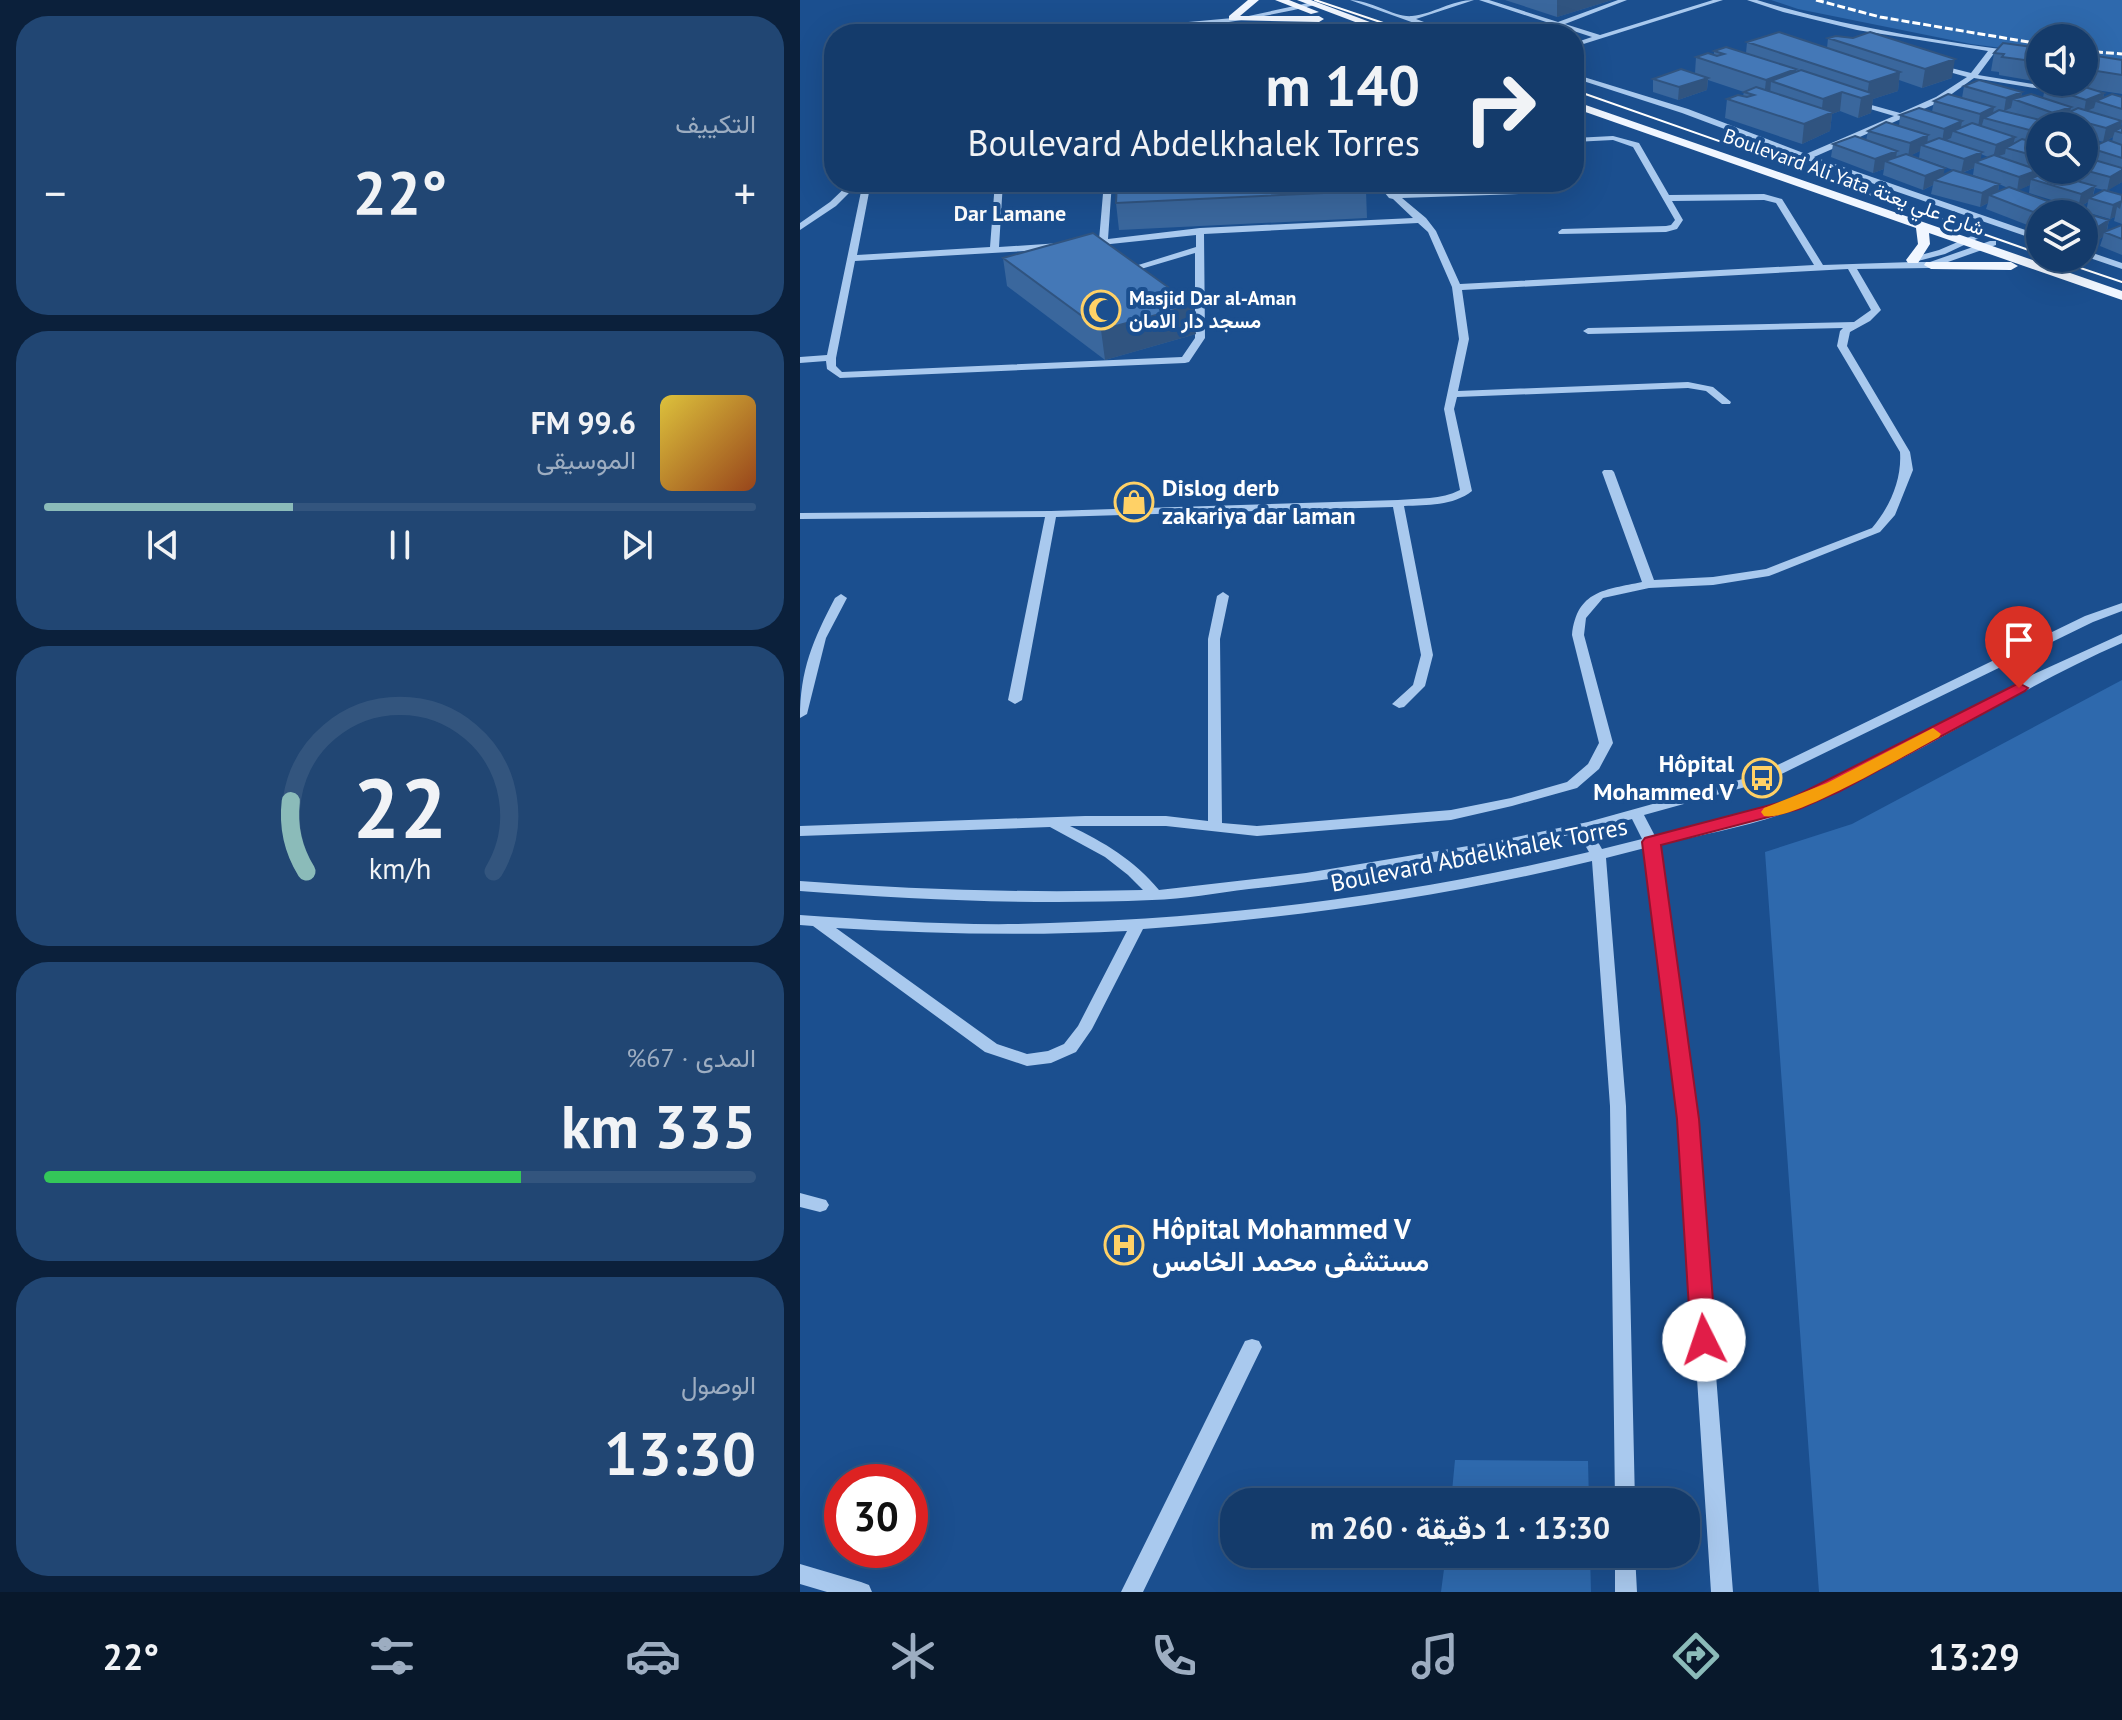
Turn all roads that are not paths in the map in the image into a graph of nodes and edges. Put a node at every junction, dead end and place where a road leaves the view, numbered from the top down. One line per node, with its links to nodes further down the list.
1 (1254, 0): 10 (main road)
2 (1353, 0): 11 (street)
3 (1471, 0): 11 (street)
4 (1482, 0): 17 (street)
5 (1624, 0): 17 (street)
6 (1720, 0): 20 (street)
7 (1750, 0): 18 (street)
8 (1297, 2): 9 (main road); 10 (street); 10 (street); 15 (main road)
9 (1332, 18): 10 (main road); 14 (main road)
10 (1228, 19): 12 (street); 13 (street)
11 (1410, 19): 16 (street)
12 (1178, 24)
13 (1228, 24)
14 (1348, 24)
15 (1366, 24)
16 (1424, 24)
17 (1558, 24)
18 (1850, 25): 21 (street); 23 (street)
19 (1584, 32): 20 (street)
20 (1599, 37): 22 (street)
21 (1852, 38)
22 (1584, 42)
23 (1993, 50): 24 (street); 26 (street)
24 (2026, 54)
25 (1934, 65): 26 (street)
26 (1973, 76): 28 (street); 29 (street)
27 (1584, 79): 40 (street, Boulevard Ali Yata شارع علي يعتة)
28 (1962, 85): 30 (street); 31 (street)
29 (2026, 85)
30 (1977, 89)
31 (1939, 99): 34 (street); 36 (street)
32 (1584, 100): 56 (main road, Boulevard Ali Yata شارع علي يعتة)
33 (1847, 100): 36 (street)
34 (1954, 103)
35 (1584, 108): 51 (main road, Boulevard Ali Yata شارع علي يعتة)
36 (1902, 116): 37 (street)
37 (1874, 128): 38 (street); 40 (street)
38 (1889, 133)
39 (1584, 140): 48 (street)
40 (1808, 156): 54 (street, Boulevard Ali Yata شارع علي يعتة)
41 (846, 192): 50 (street)
42 (865, 192): 59 (street)
43 (998, 192): 58 (street)
44 (1107, 192): 55 (street)
45 (1389, 192): 47 (street)
46 (1496, 192): 47 (street)
47 (1392, 196): 49 (street)
48 (1669, 198): 53 (street); 68 (street)
49 (1423, 220): 52 (street); 72 (street)
50 (800, 227)
51 (1922, 228): 56 (main road, Boulevard Ali Yata شارع علي يعتة); 61 (main road)
52 (1200, 231): 55 (street); 57 (street)
53 (1562, 232)
54 (2026, 233)
55 (1103, 241): 58 (street)
56 (1979, 243): 61 (street); 62 (main road, Boulevard Ali Yata شارع علي يعتة); 64 (street); 71 (main road, Boulevard Ali Yata شارع علي يعتة)
57 (1200, 249): 69 (street); 76 (street)
58 (994, 250): 59 (street)
59 (853, 258): 76 (street)
60 (2098, 258): 67 (street)
61 (1913, 260): 63 (street)
62 (2026, 264)
63 (1898, 265): 64 (street); 65 (street)
64 (1931, 265): 66 (main road)
65 (1851, 266): 68 (street); 74 (street)
66 (2026, 266)
67 (2122, 266)
68 (1821, 269): 72 (street)
69 (1123, 271)
70 (2049, 272): 73 (main road, Boulevard Ali Yata شارع علي يعتة)
71 (2122, 286)
72 (1457, 287): 78 (street)
73 (2122, 296)
74 (1853, 325): 75 (street); 84 (street)
75 (1588, 331)
76 (831, 358): 77 (street)
77 (800, 360)
78 (1451, 394): 79 (street); 81 (street)
79 (1726, 402)
80 (1608, 472): 84 (street)
81 (1398, 503): 82 (street); 91 (street)
82 (1051, 514): 83 (street); 90 (street)
83 (800, 516)
84 (1649, 584): 95 (street)
85 (1223, 596): 95 (street)
86 (841, 598): 89 (street)
87 (2122, 607): 93 (street, Boulevard Abdelkhalek Torres)
88 (2122, 638): 98 (street, Boulevard Abdelkhalek Torres)
89 (804, 684): 92 (street)
90 (1015, 700)
91 (1399, 704)
92 (800, 714)
93 (1636, 813): 96 (street, Boulevard Abdelkhalek Torres); 98 (street)
94 (1053, 823): 95 (street); 97 (street); 101 (street)
95 (1215, 826)
96 (1582, 827): 99 (street); 101 (street, Boulevard Abdelkhalek Torres)
97 (800, 831)
98 (1651, 842): 99 (street, Boulevard Abdelkhalek Torres); 114 (street)
99 (1599, 856): 104 (street, Boulevard Abdelkhalek Torres); 108 (street)
100 (800, 886): 101 (street, Boulevard Abdelkhalek Torres)
101 (1155, 895)
102 (800, 920): 103 (street, Boulevard Abdelkhalek Torres)
103 (817, 921): 104 (street, Boulevard Abdelkhalek Torres); 104 (street)
104 (1137, 926)
105 (800, 1200): 106 (street)
106 (820, 1205)
107 (1252, 1347): 112 (street)
108 (1625, 1488)
109 (1625, 1568): 113 (street)
110 (800, 1574): 111 (street)
111 (861, 1592)
112 (1132, 1592)
113 (1626, 1592)
114 (1722, 1592)

